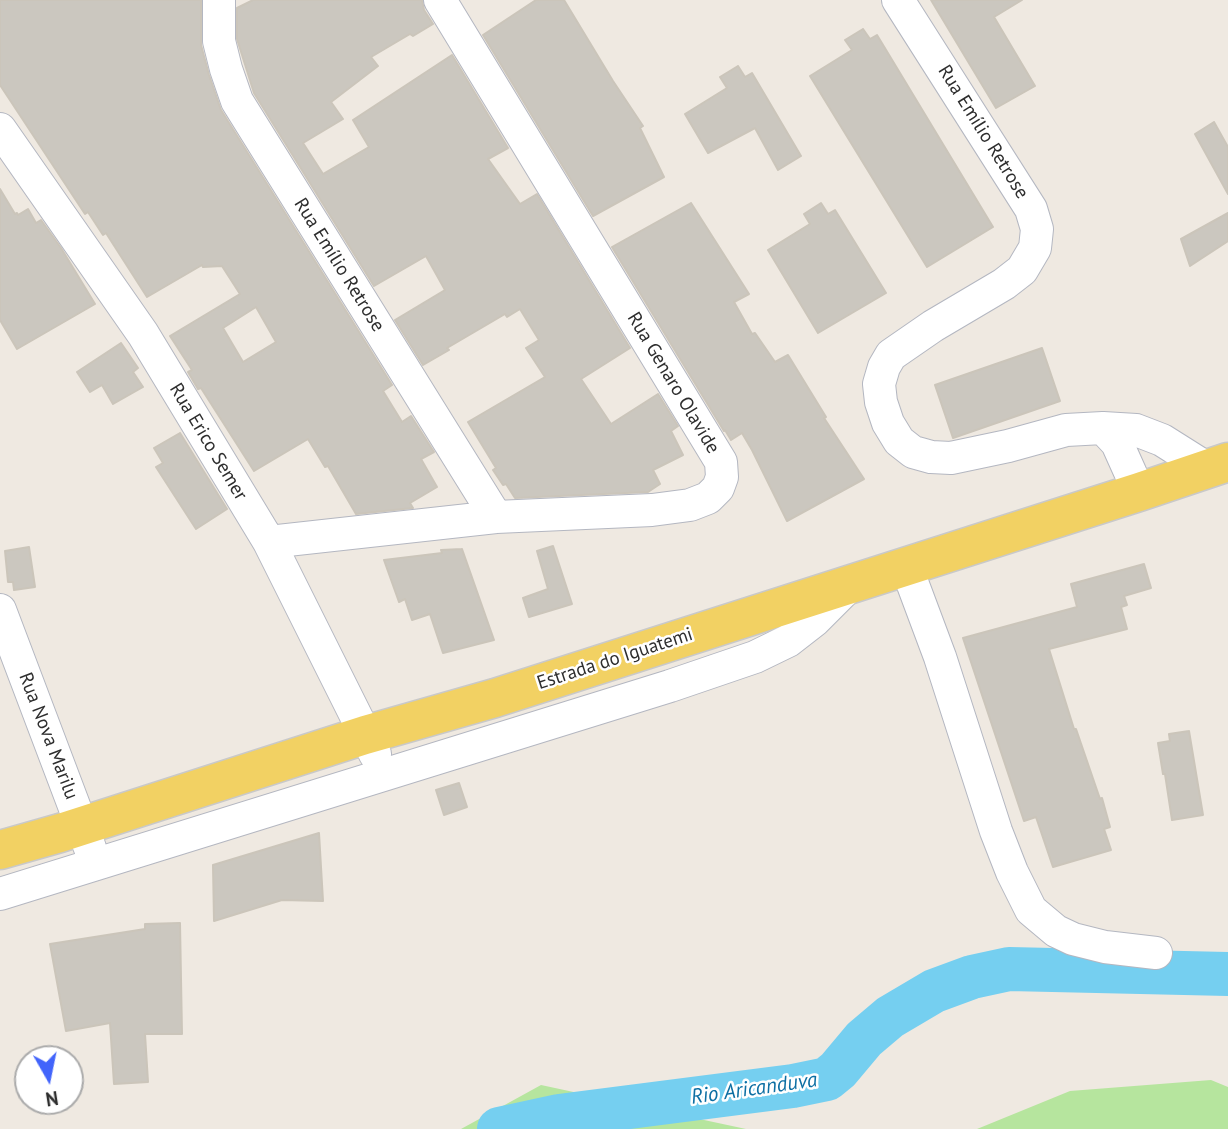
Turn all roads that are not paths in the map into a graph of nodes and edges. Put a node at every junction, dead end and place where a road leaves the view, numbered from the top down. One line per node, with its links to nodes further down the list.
1 (219, 0): 8 (street, Rua Emílio Retrose)
2 (440, 0): 8 (street, Rua Genaro Olavide)
3 (898, 0): 5 (street, Rua Emílio Retrose)
4 (0, 129): 9 (street, Rua Erico Semer)
5 (1103, 428): 6 (street, Rua Emílio Retrose); 7 (street)
6 (1218, 465): 7 (main road, Estrada do Iguatemi)
7 (1139, 492): 10 (main road, Estrada do Iguatemi)
8 (496, 517): 9 (street, Rua Genaro Olavide)
9 (269, 542): 13 (street, Rua Erico Semer)
10 (906, 566): 11 (main road, Estrada do Iguatemi); 19 (street)
11 (852, 583): 13 (main road, Estrada do Iguatemi); 14 (street)
12 (0, 610): 15 (street, Rua Nova Marilu)
13 (365, 735): 14 (street, Rua Erico Semer); 15 (main road, Estrada do Iguatemi)
14 (386, 773): 17 (street)
15 (82, 826): 16 (main road, Estrada do Iguatemi); 17 (street, Rua Nova Marilu)
16 (0, 850)
17 (95, 863): 18 (street)
18 (0, 894)
19 (1156, 953)

